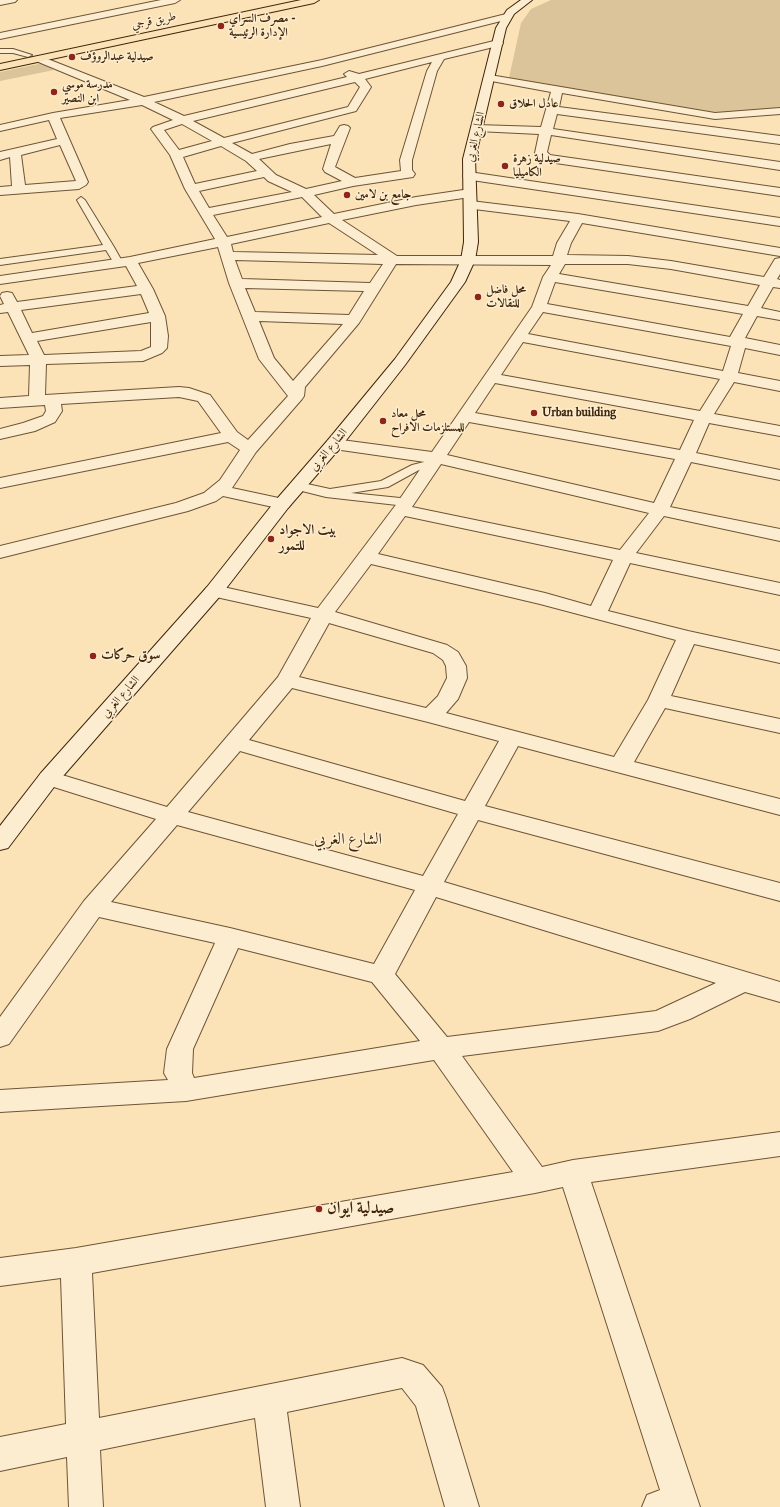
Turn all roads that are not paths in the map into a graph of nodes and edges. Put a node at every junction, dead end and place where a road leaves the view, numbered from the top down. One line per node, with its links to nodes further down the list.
1 (12, 0): 6 (street)
2 (176, 0): 8 (street)
3 (285, 0): 11 (highway, طريق قرجي)
4 (314, 0): 11 (highway, طريق قرجي)
5 (528, 0): 7 (street)
6 (0, 2)
7 (506, 17): 9 (street, الشارع الغربي); 14 (street)
8 (0, 36)
9 (498, 43): 12 (street); 17 (street, الشارع الغربي)
10 (0, 50): 11 (lane)
11 (34, 57): 13 (highway, طريق قرجي); 15 (highway, طريق قرجي); 20 (street)
12 (440, 58): 16 (street); 50 (street)
13 (0, 61)
14 (322, 63): 16 (street); 20 (street)
15 (0, 68)
16 (358, 78): 19 (street); 24 (street)
17 (490, 78): 18 (street); 36 (street, الشارع الغربي)
18 (557, 90): 25 (street); 30 (street)
19 (287, 95): 21 (street); 22 (street)
20 (143, 101): 29 (street); 32 (street)
21 (302, 101)
22 (236, 108): 28 (street); 32 (street)
23 (317, 108): 27 (street)
24 (352, 109): 27 (street); 39 (street)
25 (553, 110): 37 (street); 38 (street)
26 (780, 111): 30 (street)
27 (331, 114): 34 (street)
28 (252, 115)
29 (53, 116): 35 (street); 41 (street)
30 (715, 116): 37 (street)
31 (265, 119): 34 (street)
32 (183, 120): 42 (street); 45 (street)
33 (780, 126): 40 (street)
34 (283, 127): 42 (street)
35 (0, 128)
36 (477, 128): 38 (street); 51 (street, الشارع الغربي)
37 (704, 129): 40 (street); 44 (street)
38 (546, 131): 44 (street); 52 (street)
39 (339, 139): 47 (street); 53 (street)
40 (776, 139)
41 (63, 141): 43 (street); 54 (street)
42 (222, 142): 45 (street); 47 (street)
43 (15, 152): 46 (street); 54 (street)
44 (683, 152): 48 (street); 52 (street)
45 (176, 155): 55 (street)
46 (0, 156)
47 (250, 158): 49 (street)
48 (780, 166)
49 (265, 173): 55 (street); 58 (street)
50 (409, 174): 53 (street); 61 (street)
51 (469, 176): 59 (street, الشارع الغربي); 62 (street)
52 (664, 176): 57 (street); 62 (street)
53 (353, 182): 58 (street)
54 (19, 189): 56 (street)
55 (191, 189): 63 (street)
56 (0, 191)
57 (780, 192)
58 (305, 193): 63 (street); 65 (street)
59 (470, 199): 61 (street); 64 (street); 72 (street, الشارع الغربي)
60 (81, 200): 67 (lane)
61 (416, 202): 65 (street)
62 (644, 202): 66 (street)
63 (206, 212): 68 (street)
64 (578, 218): 69 (street); 71 (street)
65 (331, 219): 68 (street); 70 (street)
66 (780, 222)
67 (109, 248): 73 (lane); 74 (lane)
68 (226, 250): 70 (street); 74 (street); 79 (street)
69 (780, 252)
70 (393, 259): 72 (street); 80 (street)
71 (560, 259): 72 (street); 76 (street); 78 (street)
72 (468, 260): 106 (street, الشارع الغربي)
73 (0, 262)
74 (124, 262): 77 (street); 81 (street)
75 (780, 262): 78 (street)
76 (550, 277): 82 (street); 84 (street)
77 (0, 281): 83 (street)
78 (774, 283): 84 (street)
79 (236, 284): 80 (street); 86 (street)
80 (374, 287): 88 (street)
81 (146, 289): 83 (street); 85 (street)
82 (539, 307): 89 (street); 91 (street)
83 (7, 308): 90 (street)
84 (753, 311): 87 (street); 91 (street)
85 (158, 316): 90 (street); 93 (street)
86 (248, 316): 88 (street); 98 (street)
87 (780, 316)
88 (354, 320): 98 (street)
89 (519, 337): 95 (street); 96 (street)
90 (27, 338): 93 (street)
91 (740, 344): 92 (street); 96 (street)
92 (780, 350)
93 (38, 359): 94 (street); 99 (street)
94 (0, 361)
95 (492, 378): 101 (street); 102 (street)
96 (730, 378): 97 (street); 102 (street)
97 (780, 386)
98 (296, 396): 107 (street)
99 (45, 401): 100 (street); 104 (street); 105 (street)
100 (0, 403)
101 (466, 416): 108 (street); 109 (street)
102 (704, 417): 103 (street); 108 (street)
103 (780, 431)
104 (0, 434)
105 (231, 436): 107 (street); 111 (street)
106 (334, 444): 109 (street); 112 (street, الشارع الغربي)
107 (249, 449): 113 (street)
108 (686, 456): 110 (street); 117 (street)
109 (434, 461): 114 (lane); 116 (street); 117 (street)
110 (780, 475)
111 (0, 483)
112 (298, 486): 114 (lane); 115 (street, الشارع الغربي)
113 (220, 490): 115 (street); 119 (street)
114 (326, 493): 116 (lane)
115 (282, 504): 123 (street, الشارع الغربي)
116 (403, 506): 120 (street); 121 (street)
117 (660, 510): 118 (street); 121 (street)
118 (780, 535)
119 (0, 552)
120 (366, 557): 124 (street); 125 (street)
121 (624, 557): 122 (street); 124 (street)
122 (780, 589)
123 (214, 591): 125 (street); 135 (street, الشارع الغربي)
124 (597, 614): 126 (street)
125 (323, 615): 128 (street); 130 (street)
126 (687, 637): 127 (street); 129 (street)
127 (780, 657)
128 (287, 680): 130 (street); 133 (street)
129 (659, 700): 131 (street); 134 (street)
130 (431, 716): 132 (street)
131 (780, 726)
132 (511, 738): 134 (street); 137 (street)
133 (235, 744): 137 (street); 138 (street)
134 (620, 766): 136 (street)
135 (49, 778): 138 (street); 139 (street, الشارع الغربي)
136 (780, 807)
137 (471, 810): 140 (street); 141 (street)
138 (172, 816): 140 (street); 142 (street)
139 (0, 842)
140 (430, 886): 144 (street); 145 (street)
141 (780, 892)
142 (93, 907): 143 (street); 147 (street)
143 (230, 937): 144 (street); 149 (street)
144 (381, 975): 148 (street)
145 (743, 982): 146 (street); 148 (street)
146 (780, 992)
147 (0, 1037)
148 (441, 1048): 149 (street); 153 (street)
149 (186, 1090): 150 (street)
150 (0, 1101)
151 (780, 1144): 152 (street)
152 (573, 1172): 153 (street); 159 (street)
153 (535, 1181): 154 (street)
154 (76, 1262): 155 (street); 157 (street)
155 (0, 1272)
156 (269, 1401): 157 (street); 161 (street); 162 (street)
157 (82, 1438): 158 (street); 160 (street)
158 (0, 1454)
159 (675, 1506)
160 (86, 1507)
161 (283, 1507)
162 (462, 1507)

